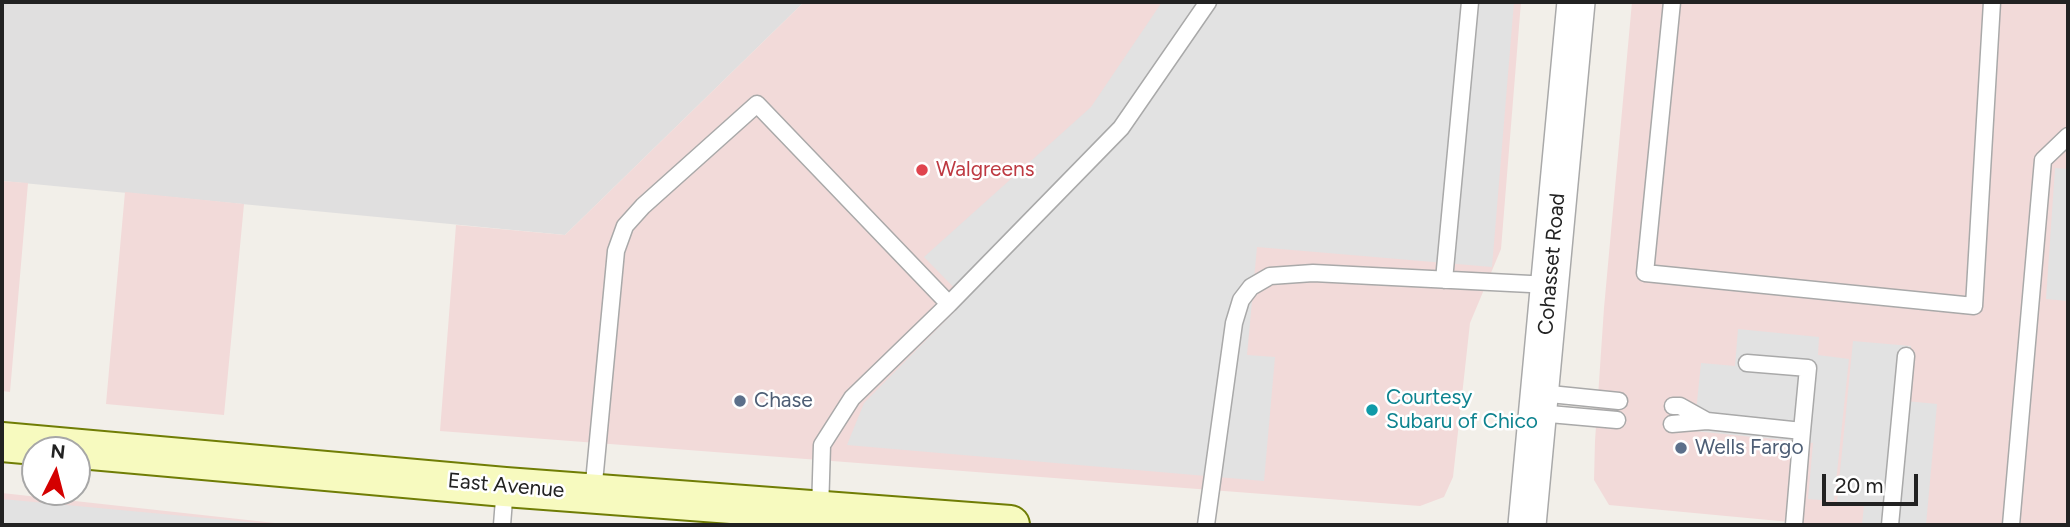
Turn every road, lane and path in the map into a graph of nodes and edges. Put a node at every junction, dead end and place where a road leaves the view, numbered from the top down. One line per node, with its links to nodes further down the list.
1 (1209, 2): 9 (lane)
2 (1470, 2): 7 (lane)
3 (1576, 2): 8 (street, Cohasset Road)
4 (1672, 2): 5 (lane)
5 (1992, 2)
6 (2068, 136): 29 (lane)
7 (1444, 280): 8 (lane); 25 (lane)
8 (1550, 285): 13 (street, Cohasset Road)
9 (950, 304): 21 (lane); 22 (lane)
10 (1906, 356): 28 (lane)
11 (1747, 363): 18 (lane)
12 (1619, 401): 13 (lane)
13 (1539, 403): 15 (lane); 26 (street, Cohasset Road)
14 (1673, 406): 16 (lane)
15 (1617, 420)
16 (1707, 421): 17 (lane); 18 (lane)
17 (1672, 425)
18 (1802, 431): 27 (lane)
19 (2, 442): 20 (main road, East Avenue)
20 (505, 487): 21 (main road, East Avenue); 23 (lane)
21 (593, 493): 22 (main road, East Avenue)
22 (820, 511): 24 (main road, East Avenue)
23 (502, 525)
24 (1010, 525)
25 (1206, 525)
26 (1527, 525)
27 (1794, 525)
28 (1890, 525)
29 (2011, 525)

